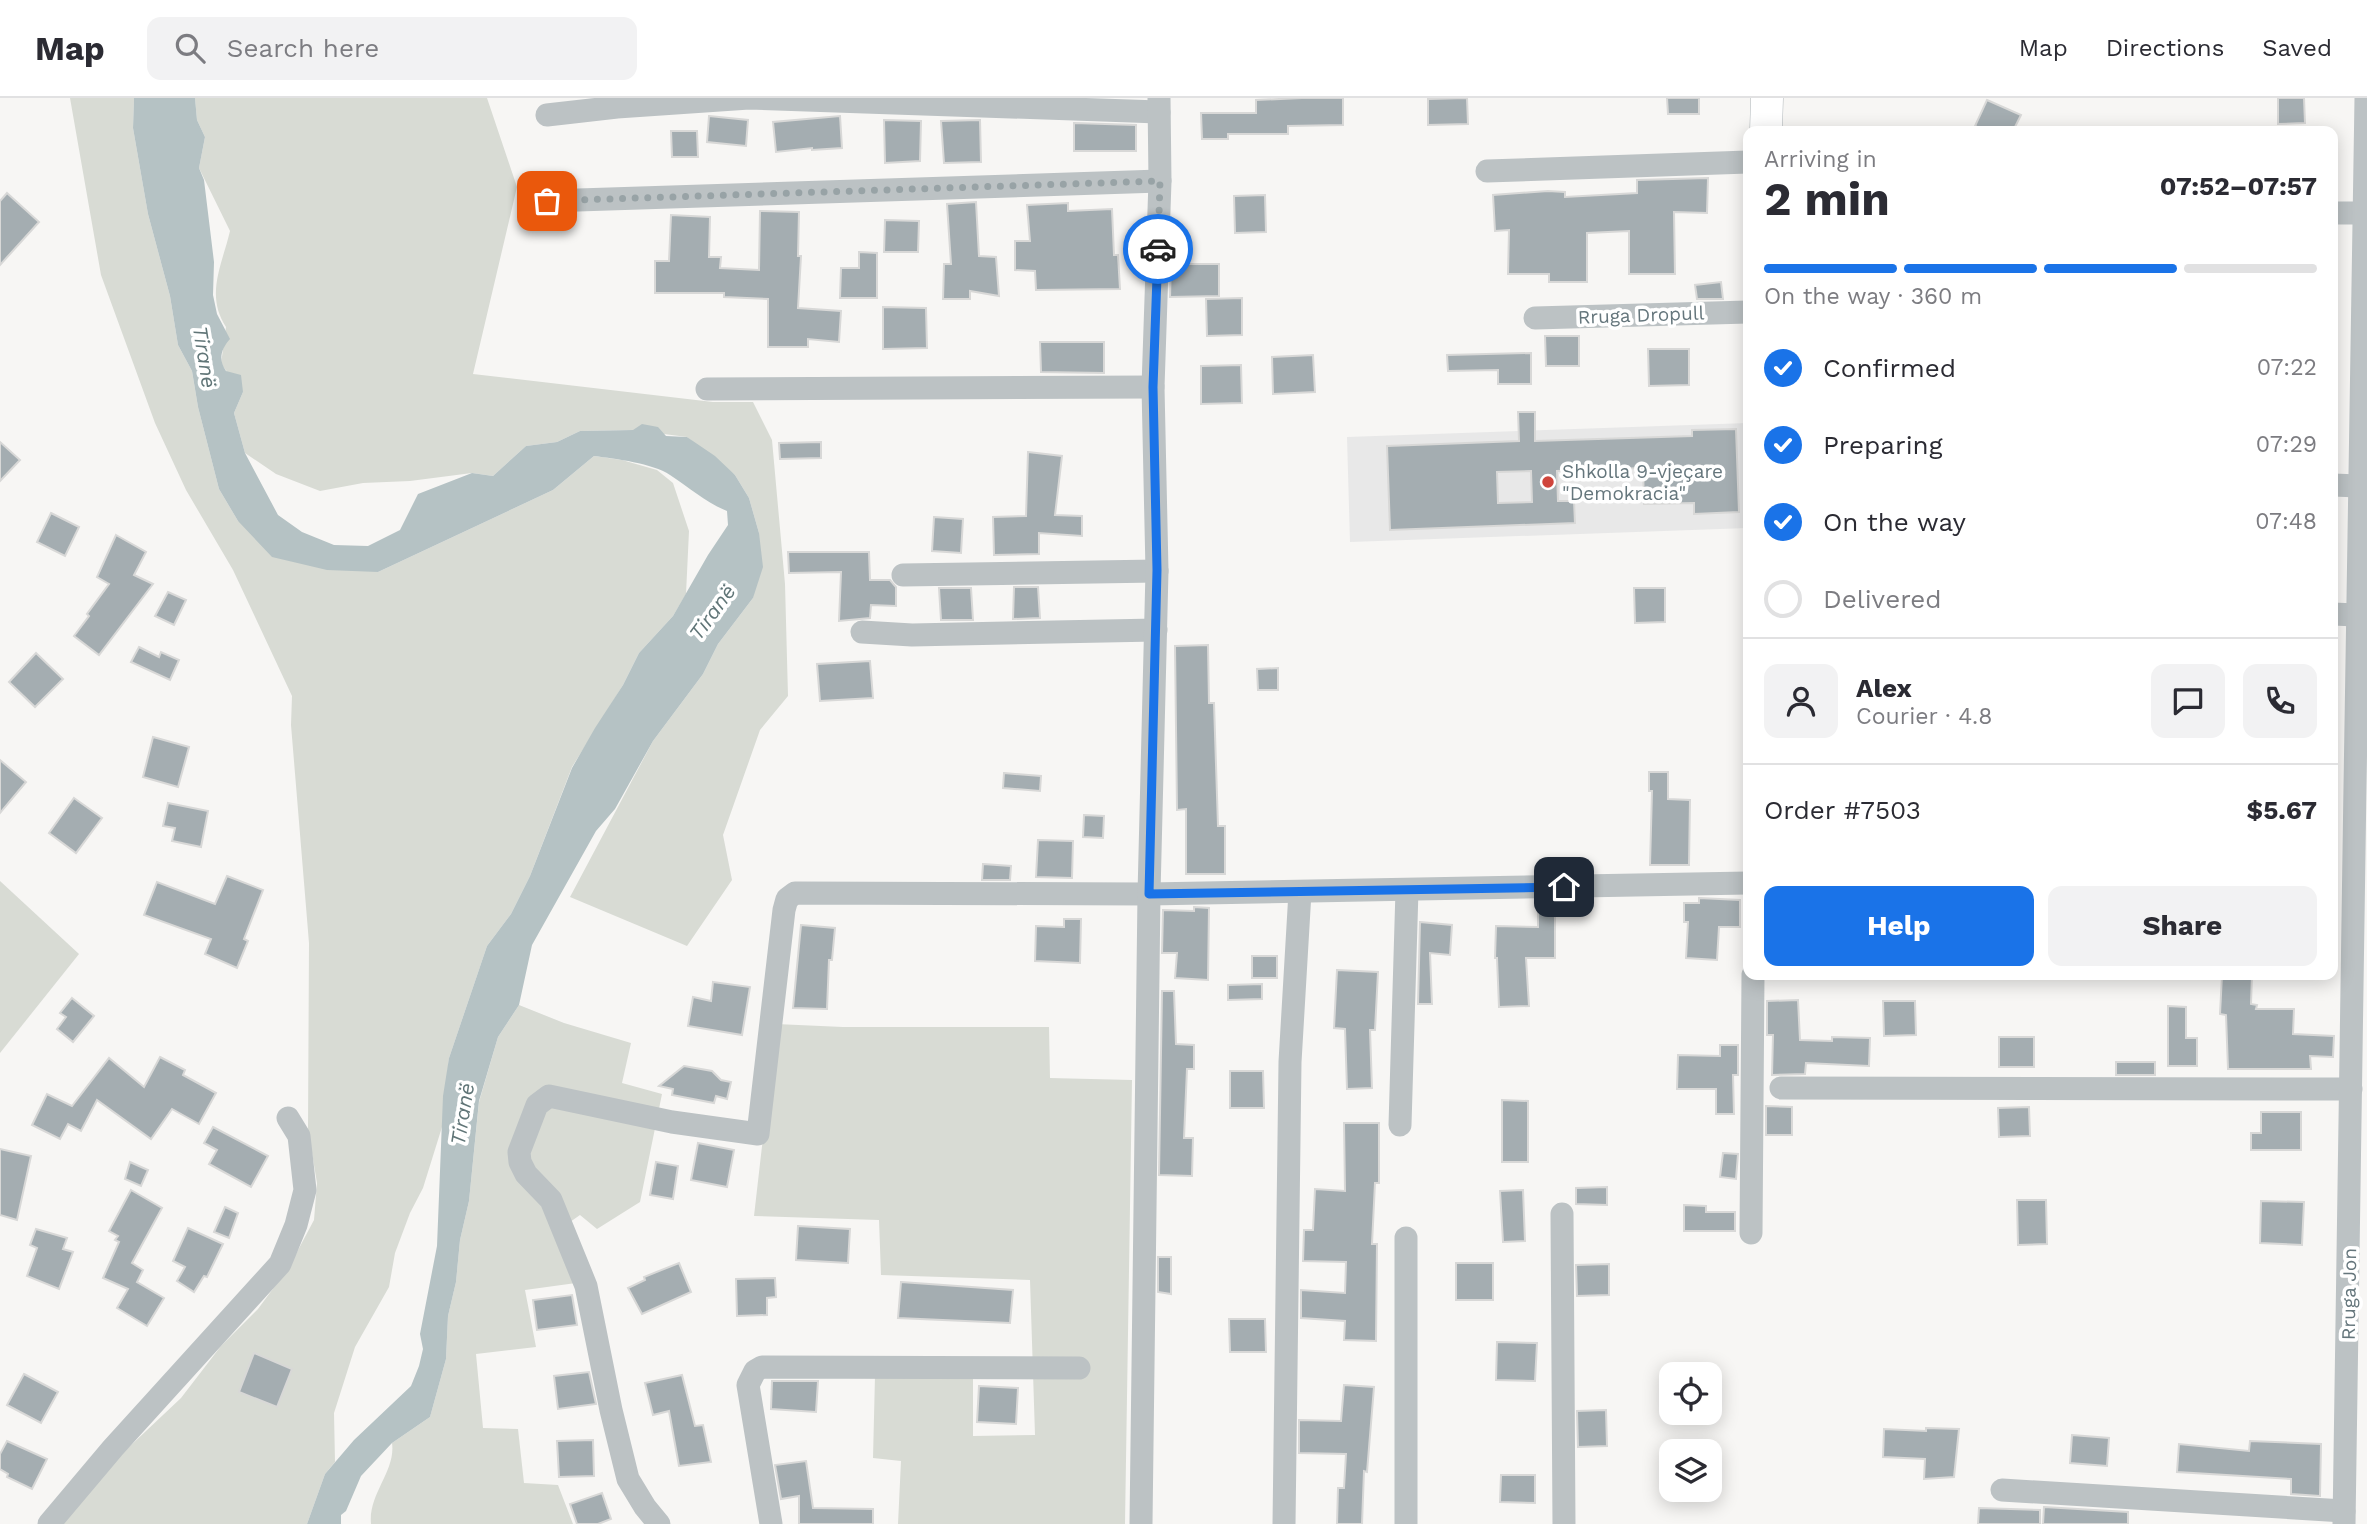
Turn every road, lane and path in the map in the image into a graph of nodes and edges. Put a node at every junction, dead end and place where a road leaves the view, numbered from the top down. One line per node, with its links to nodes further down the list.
1 (1767, 98): 5 (street)
2 (2366, 101): 11 (street, Rruga Jon)
3 (1159, 105): 4 (street); 8 (street)
4 (547, 115)
5 (1766, 126)
6 (1743, 162): 7 (street)
7 (1487, 171)
8 (1160, 181): 9 (street); 14 (street)
9 (547, 201)
10 (2338, 213): 11 (street)
11 (2364, 213): 16 (street, Rruga Jon)
12 (1743, 312): 13 (street, Rruga Dropull)
13 (1535, 318)
14 (1153, 387): 15 (street); 19 (street)
15 (706, 389)
16 (2364, 435): 18 (street, Rruga Jon)
17 (2338, 485): 18 (street)
18 (2359, 486): 22 (street, Rruga Jon)
19 (1157, 570): 20 (street); 23 (street)
20 (903, 575)
21 (2338, 614): 22 (street)
22 (2356, 615): 25 (street, Rruga Jon)
23 (1156, 630): 24 (street); 30 (street)
24 (862, 632)
25 (2344, 719): 26 (street, Rruga Jon)
26 (2352, 879): 32 (street, Rruga Jon)
27 (1743, 883): 28 (street)
28 (1407, 890): 29 (street); 36 (street)
29 (1300, 892): 30 (street); 47 (street)
30 (1149, 894): 44 (street); 46 (street)
31 (1753, 980): 38 (street)
32 (2359, 1052): 34 (street, Rruga Jon)
33 (1781, 1088): 34 (street)
34 (2351, 1088): 42 (street, Rruga Jon)
35 (288, 1118): 43 (street)
36 (1400, 1125)
37 (1562, 1214): 49 (street)
38 (1751, 1234)
39 (1406, 1238): 48 (street)
40 (1079, 1368): 45 (street)
41 (2002, 1490): 42 (street)
42 (2344, 1518)
43 (49, 1524)
44 (659, 1524)
45 (771, 1524)
46 (1141, 1524)
47 (1284, 1524)
48 (1406, 1524)
49 (1564, 1524)

